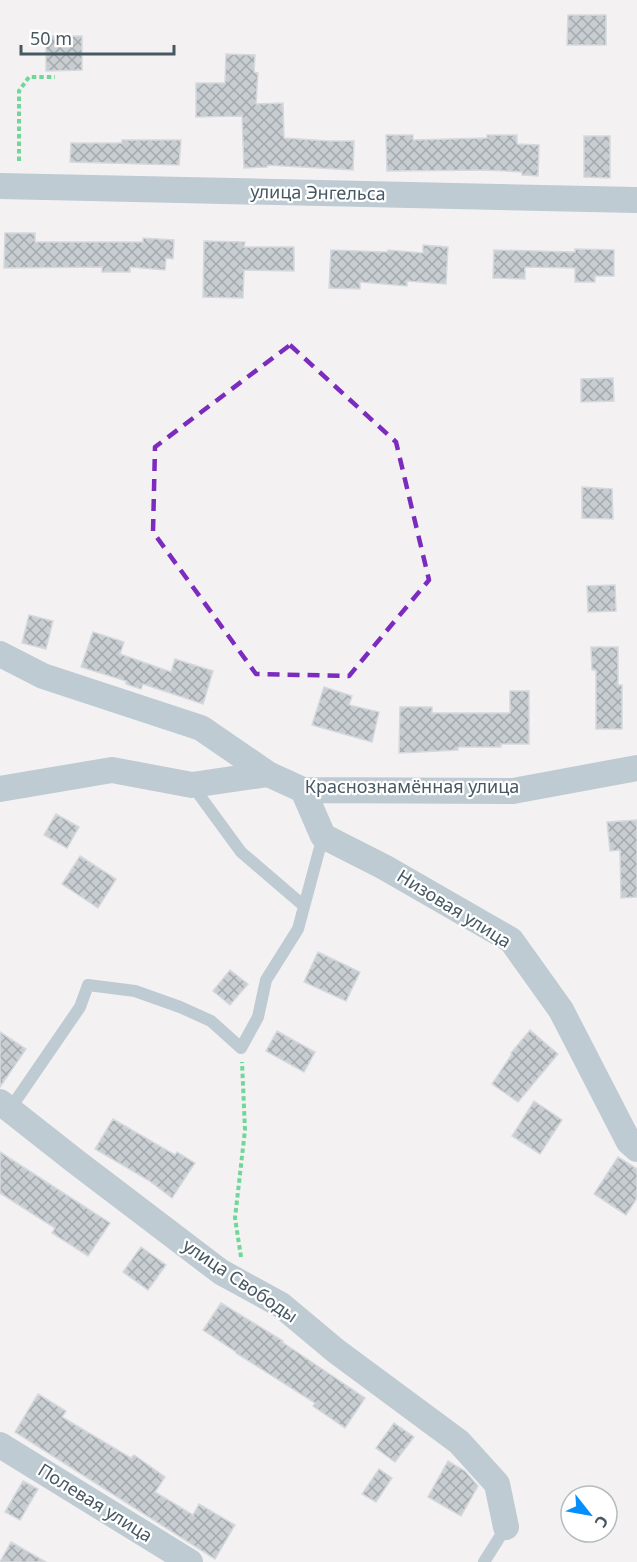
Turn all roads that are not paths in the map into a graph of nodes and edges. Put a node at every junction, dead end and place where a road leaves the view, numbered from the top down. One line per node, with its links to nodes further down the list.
1 (0, 186): 2 (street, улица Энгельса)
2 (637, 200)
3 (0, 654): 5 (street, Краснознамённая улица)
4 (637, 768): 8 (street, Краснознамённая улица)
5 (268, 774): 6 (street); 8 (street, Краснознамённая улица)
6 (192, 785): 7 (street); 10 (lane)
7 (0, 789)
8 (303, 790): 9 (street)
9 (323, 836): 10 (lane); 12 (street, Низовая улица)
10 (304, 906): 11 (lane)
11 (5, 1105): 14 (street, улица Свободы)
12 (637, 1149)
13 (0, 1444): 15 (street, Полевая улица)
14 (506, 1527): 16 (lane)
15 (175, 1558)
16 (484, 1562)

